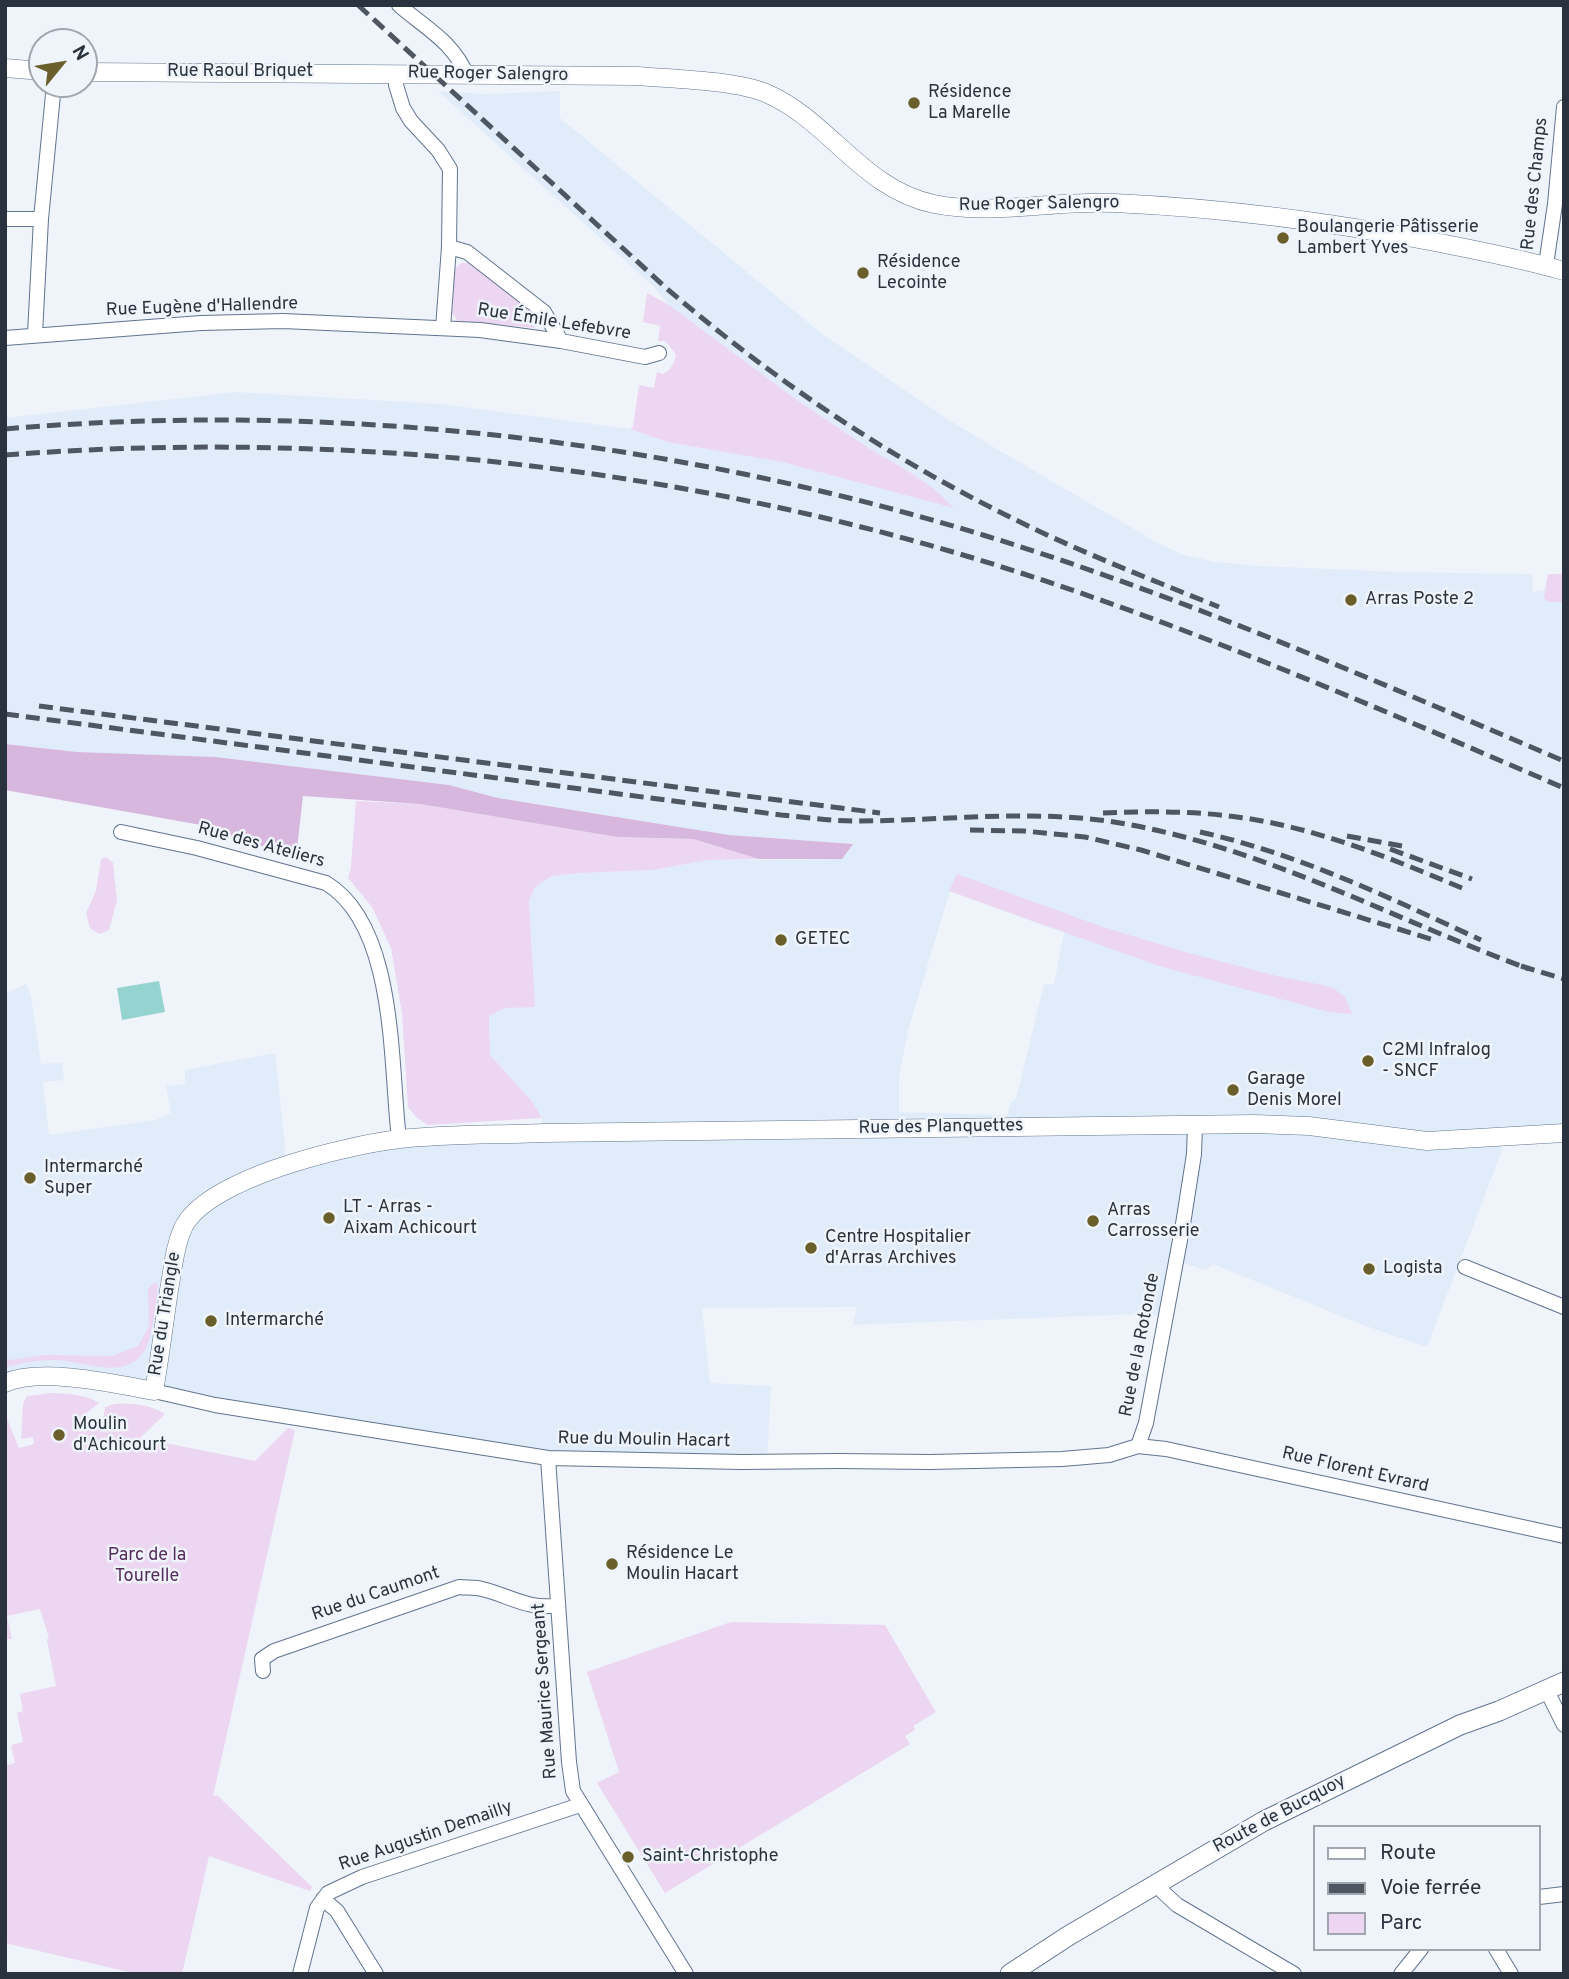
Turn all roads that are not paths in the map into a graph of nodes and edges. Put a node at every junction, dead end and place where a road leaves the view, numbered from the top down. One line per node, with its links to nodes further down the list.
1 (399, 5): 6 (street)
2 (5, 68): 3 (street)
3 (28, 70)
4 (98, 72): 5 (street, Rue Raoul Briquet)
5 (396, 74): 6 (street, Rue Roger Salengro); 12 (street)
6 (467, 76): 13 (street, Rue Roger Salengro)
7 (53, 98): 11 (street)
8 (1564, 107): 9 (street, Rue des Champs)
9 (1559, 204): 13 (street, Rue des Champs)
10 (5, 219): 11 (street)
11 (41, 219): 16 (street)
12 (449, 247): 15 (street); 18 (street)
13 (1546, 265): 14 (street, Rue Roger Salengro)
14 (1564, 271)
15 (443, 328): 16 (street, Rue Eugène d'Hallendre); 18 (street, Rue Émile Lefebvre)
16 (35, 334): 17 (street, Rue Eugène d'Hallendre)
17 (5, 338)
18 (561, 341): 19 (street, Rue Émile Lefebvre)
19 (659, 354)
20 (121, 832): 23 (street, Rue des Ateliers)
21 (1195, 1126): 22 (street, Rue des Planquettes); 23 (street, Rue des Planquettes); 29 (street, Rue de la Rotonde)
22 (1564, 1133)
23 (399, 1139): 24 (street, Rue des Planquettes)
24 (320, 1157): 28 (street, Rue du Triangle)
25 (1465, 1267): 26 (street)
26 (1564, 1307)
27 (5, 1383): 28 (street)
28 (154, 1391): 30 (street, Rue du Moulin Hacart)
29 (1138, 1446): 30 (street, Rue du Moulin Hacart); 31 (street, Rue Florent Evrard)
30 (548, 1458): 32 (street, Rue Maurice Sergeant)
31 (1564, 1536)
32 (558, 1605): 33 (street, Rue du Caumont); 36 (street, Rue Maurice Sergeant)
33 (263, 1671)
34 (1555, 1685): 35 (street); 37 (main road, Route de Bucquoy)
35 (1564, 1725)
36 (580, 1805): 40 (street, Rue Augustin Demailly); 45 (street, Rue Maurice Sergeant)
37 (1158, 1882): 46 (main road, Route de Bucquoy); 47 (street)
38 (1564, 1895): 39 (street)
39 (1541, 1896)
40 (323, 1899): 43 (street); 44 (street)
41 (1419, 1951): 48 (street)
42 (1497, 1951): 49 (street)
43 (300, 1974)
44 (376, 1974)
45 (686, 1974)
46 (1010, 1974)
47 (1294, 1974)
48 (1401, 1974)
49 (1511, 1974)

